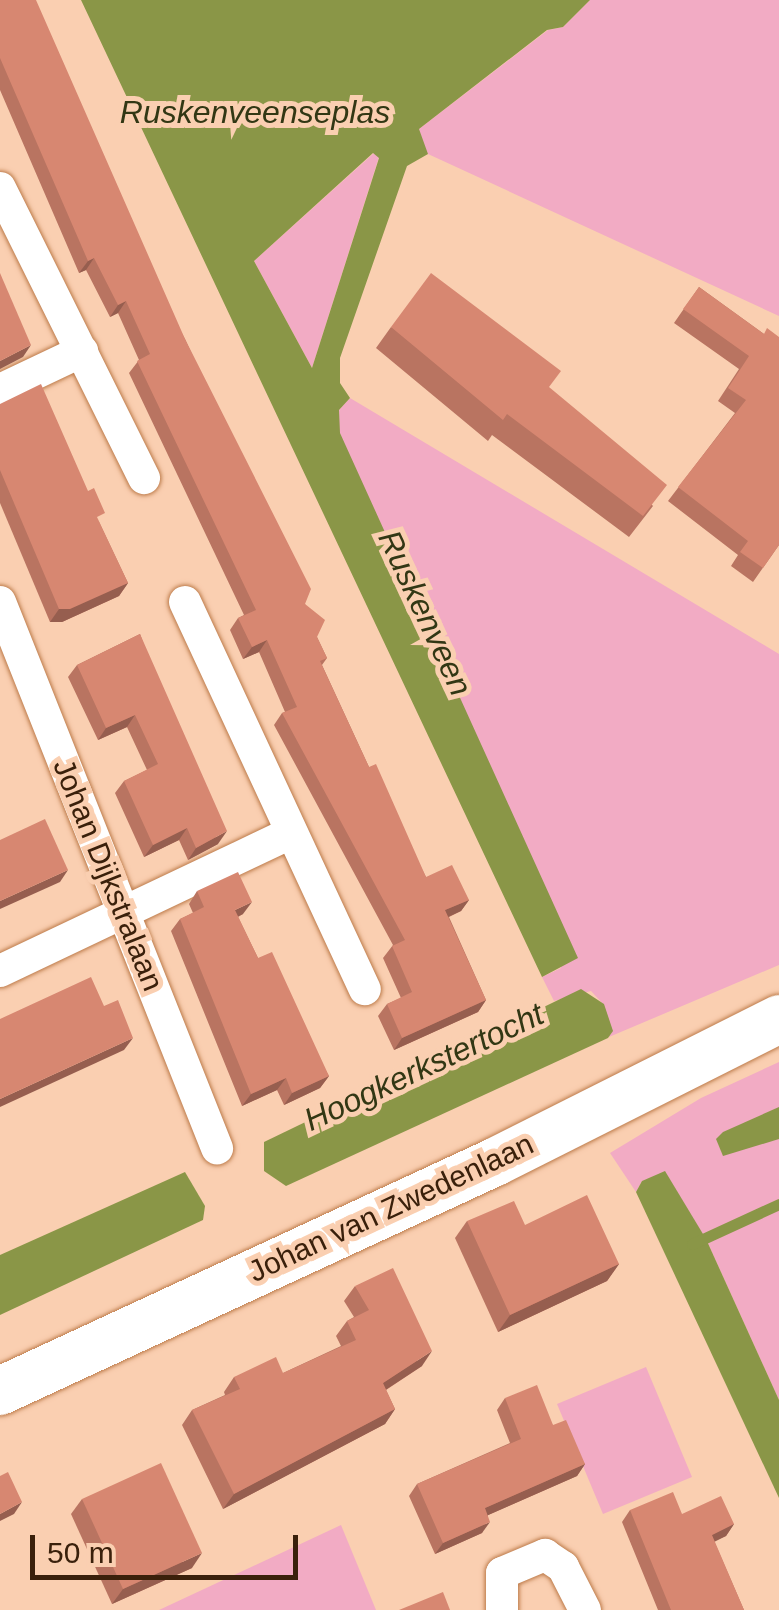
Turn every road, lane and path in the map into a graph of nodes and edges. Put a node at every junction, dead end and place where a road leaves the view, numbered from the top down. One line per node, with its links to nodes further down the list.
1 (0, 188): 2 (street)
2 (82, 351): 3 (street); 4 (street)
3 (0, 390)
4 (144, 478)
5 (0, 602): 8 (street, Johan Dijkstralaan)
6 (186, 602): 7 (street)
7 (289, 834): 8 (street); 10 (street)
8 (122, 913): 9 (street); 12 (street, Johan Dijkstralaan)
9 (0, 971)
10 (365, 990)
11 (779, 1019): 13 (main road, Johan van Zwedenlaan)
12 (217, 1148)
13 (0, 1390)
14 (502, 1610): 15 (street)
15 (585, 1610)

